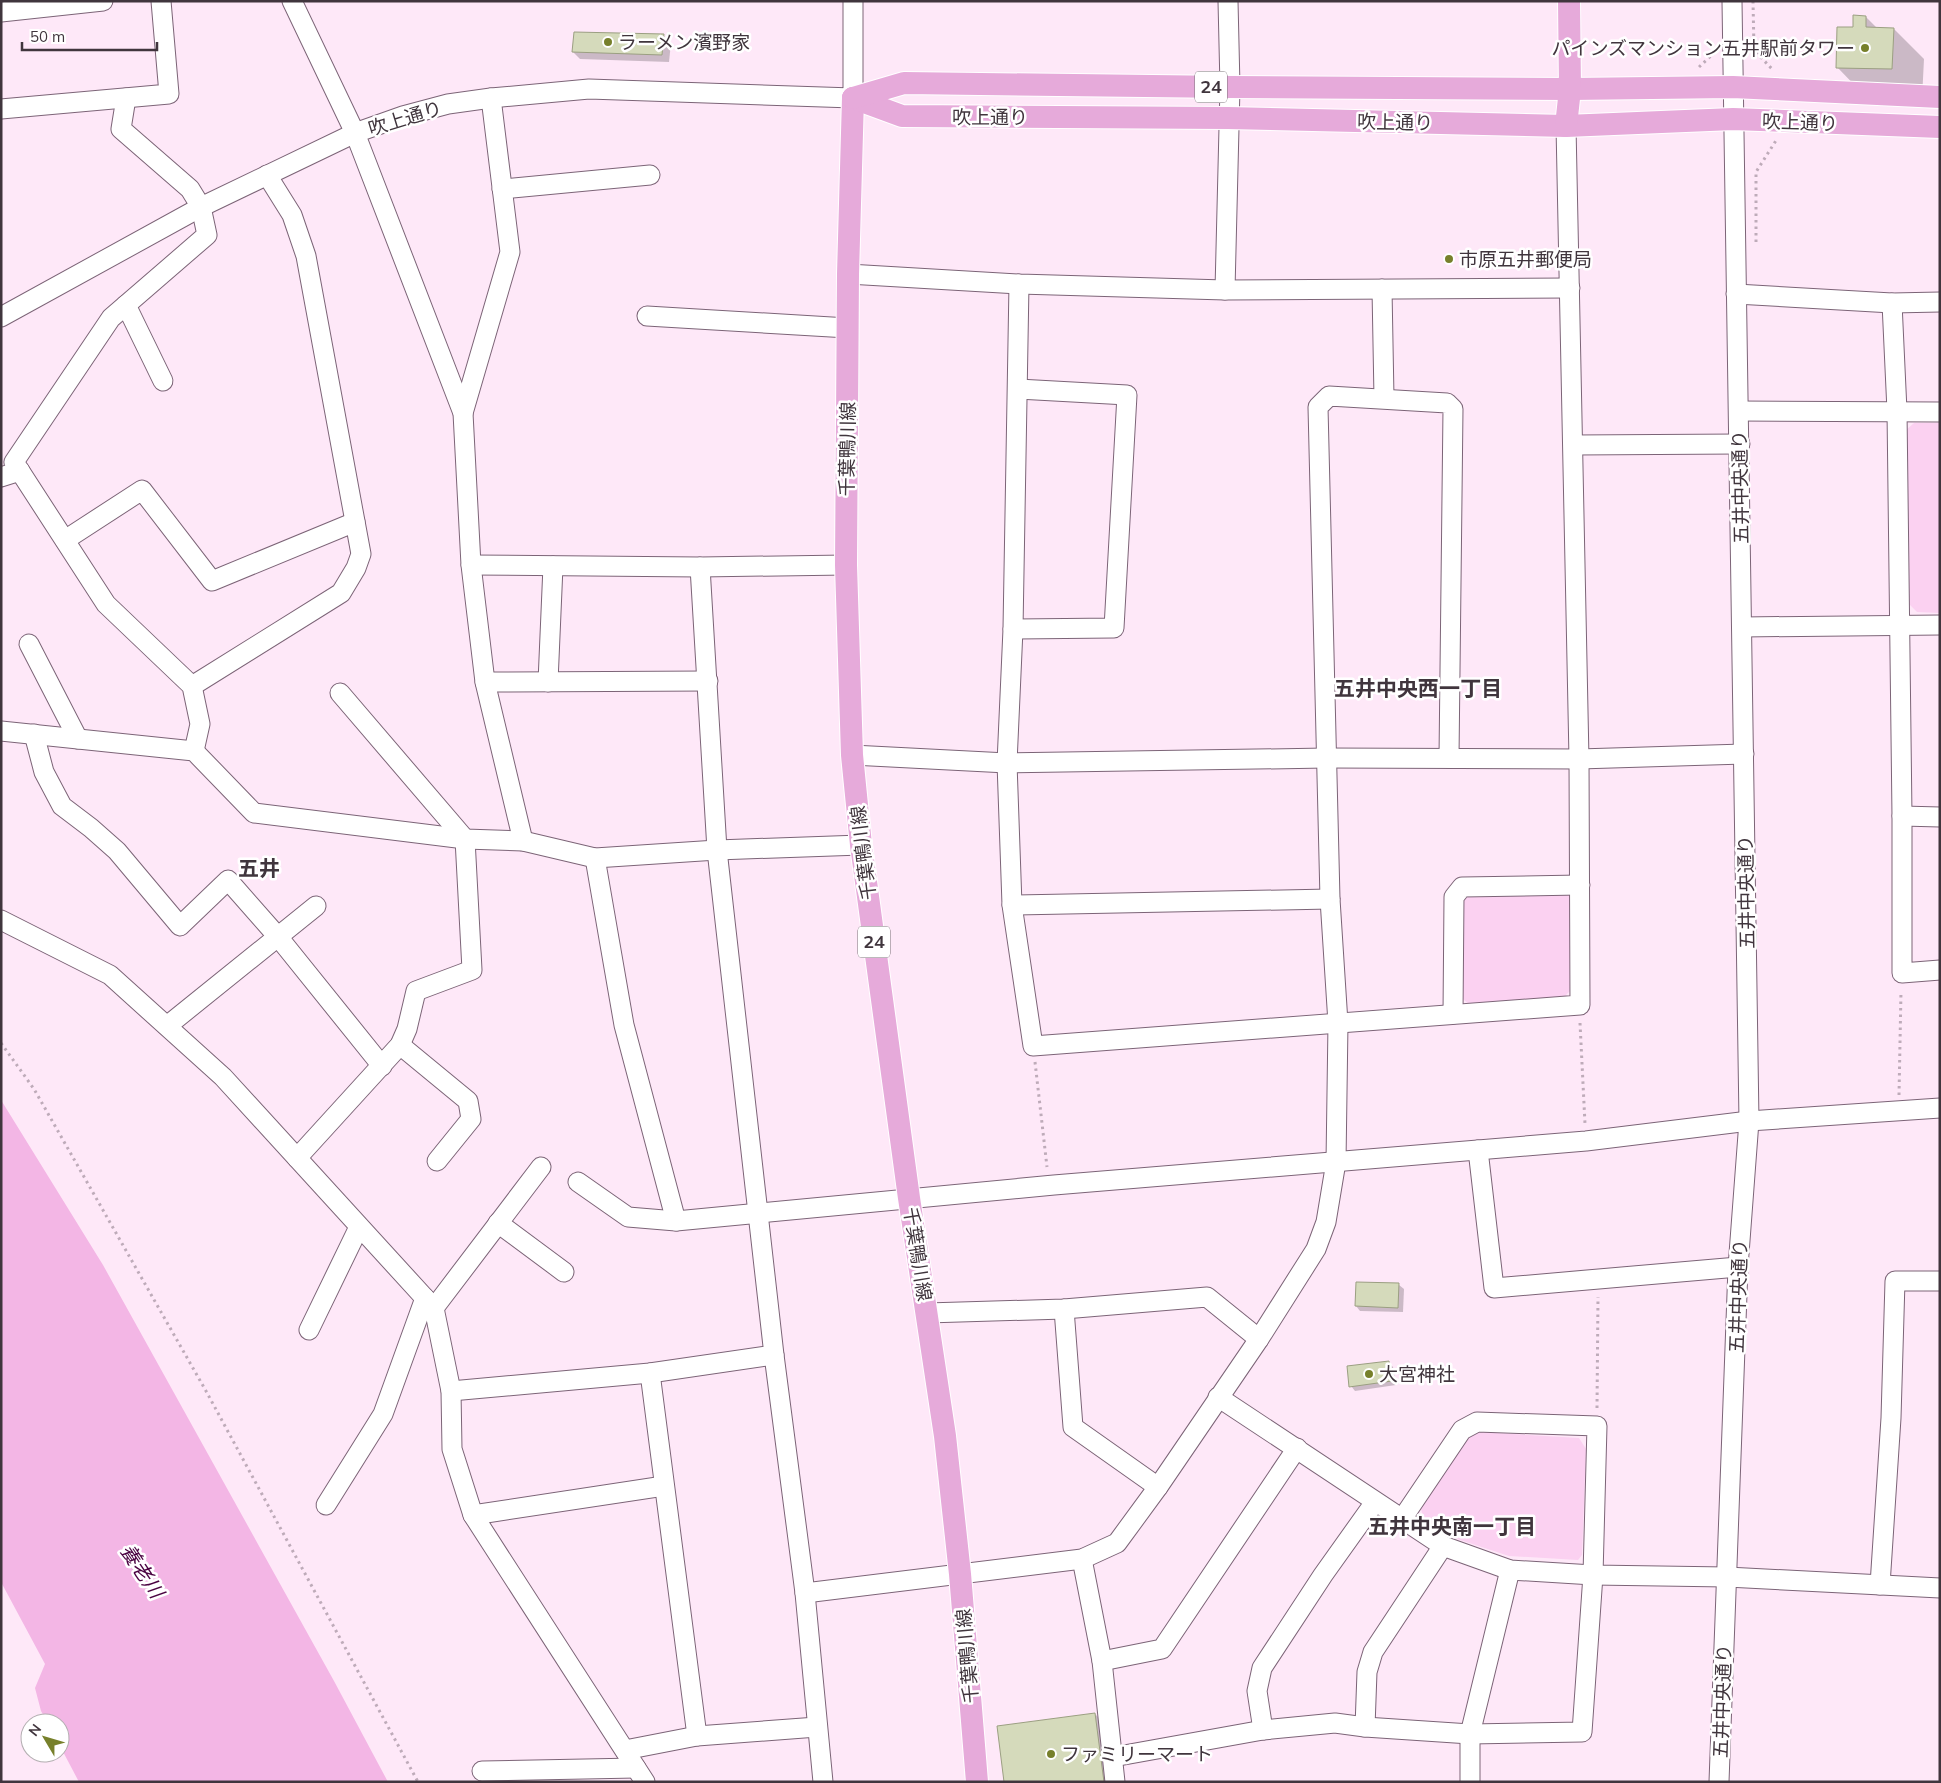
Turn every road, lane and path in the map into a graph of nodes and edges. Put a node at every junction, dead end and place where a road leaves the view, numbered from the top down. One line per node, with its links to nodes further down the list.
1 (103, 1): 9 (street)
2 (161, 1): 17 (street)
3 (292, 1): 25 (street)
4 (853, 1): 19 (street)
5 (1228, 1): 14 (street)
6 (1568, 1): 15 (main road)
7 (1732, 1): 13 (street, 五井中央通り)
8 (1753, 1): 12 (path)
9 (1, 12)
10 (1718, 48): 11 (path)
11 (1695, 70)
12 (1775, 71)
13 (1733, 87): 15 (main road, 吹上通り); 16 (main road, 吹上通り); 22 (street, 五井中央通り)
14 (1230, 88): 15 (main road, 吹上通り / 24); 19 (main road, 吹上通り / 24); 21 (street)
15 (1570, 89): 23 (main road)
16 (1940, 97)
17 (126, 98): 20 (street); 30 (street)
18 (491, 98): 19 (street, 吹上通り); 25 (street, 吹上通り); 29 (street)
19 (854, 98): 21 (main road, 吹上通り / 24); 32 (main road, 千葉鴨川線 / 24)
20 (1, 109)
21 (1228, 118): 23 (main road, 吹上通り / 24); 36 (street)
22 (1733, 119): 23 (main road, 吹上通り); 24 (main road, 吹上通り); 37 (street, 五井中央通り)
23 (1566, 126): 34 (street)
24 (1940, 127)
25 (355, 133): 27 (street, 吹上通り); 50 (street)
26 (1786, 140): 31 (path)
27 (267, 175): 30 (street, 吹上通り); 55 (street)
28 (650, 175): 29 (street)
29 (502, 189): 50 (street)
30 (201, 207): 40 (street); 42 (street, 吹上通り)
31 (1756, 251)
32 (848, 274): 33 (street); 43 (main road, 千葉鴨川線 / 24)
33 (1019, 284): 36 (street); 45 (street)
34 (1570, 288): 35 (street); 52 (street)
35 (1382, 289): 36 (street); 46 (street)
36 (1224, 290)
37 (1736, 294): 39 (street); 47 (street, 五井中央通り)
38 (1940, 302): 39 (street)
39 (1892, 303): 48 (street)
40 (126, 305): 44 (street); 53 (street)
41 (647, 316): 43 (street)
42 (1, 317)
43 (848, 328): 58 (main road, 千葉鴨川線 / 24)
44 (162, 381)
45 (1018, 389): 64 (street); 64 (street)
46 (1384, 398): 77 (street); 78 (street)
47 (1739, 411): 48 (street); 51 (street, 五井中央通り)
48 (1897, 411): 49 (street); 62 (street)
49 (1940, 412)
50 (463, 413): 57 (street)
51 (1740, 444): 52 (street); 63 (street, 五井中央通り)
52 (1574, 445): 79 (street)
53 (20, 471): 54 (street); 56 (street)
54 (1, 477)
55 (355, 522): 56 (street); 69 (street)
56 (65, 540): 69 (street)
57 (471, 565): 59 (street); 67 (street)
58 (846, 565): 60 (street); 76 (main road, 千葉鴨川線 / 24)
59 (553, 566): 60 (street); 68 (street)
60 (700, 567): 66 (street)
61 (1940, 625): 62 (street)
62 (1898, 626): 63 (street); 81 (street)
63 (1742, 627): 75 (street, 五井中央通り)
64 (1013, 629): 80 (street)
65 (29, 644): 73 (street)
66 (708, 681): 68 (street); 86 (street)
67 (486, 682): 68 (street); 84 (street)
68 (548, 682)
69 (192, 686): 74 (street)
70 (340, 693): 83 (street)
71 (1, 731): 72 (street)
72 (34, 734): 73 (street); 93 (street)
73 (78, 739): 74 (street)
74 (194, 751): 83 (street)
75 (1744, 754): 79 (street); 106 (street, 五井中央通り)
76 (852, 755): 80 (street); 85 (main road, 千葉鴨川線 / 24)
77 (1326, 758): 78 (street); 80 (street); 89 (street)
78 (1449, 758): 79 (street)
79 (1580, 759): 88 (street)
80 (1007, 764): 90 (street)
81 (1902, 816): 82 (street); 95 (street)
82 (1940, 817)
83 (465, 839): 84 (street); 101 (street)
84 (523, 841): 87 (street)
85 (861, 845): 86 (street); 115 (main road, 千葉鴨川線 / 24)
86 (717, 850): 87 (street); 116 (street)
87 (595, 858): 117 (street)
88 (1580, 885): 96 (street); 97 (street)
89 (1330, 898): 90 (street); 98 (street)
90 (1012, 905): 102 (street)
91 (316, 906): 93 (street)
92 (1, 920): 99 (street)
93 (279, 938): 99 (street); 103 (street)
94 (1940, 970): 95 (street)
95 (1902, 973): 105 (path)
96 (1580, 1005): 97 (street); 107 (path)
97 (1452, 1014): 98 (street)
98 (1338, 1023): 102 (street); 111 (street)
99 (167, 1026): 109 (street)
100 (1, 1043): 160 (path)
101 (400, 1045): 103 (street); 110 (street)
102 (1033, 1046): 114 (path)
103 (382, 1066): 109 (street)
104 (1940, 1108): 105 (street)
105 (1898, 1110): 106 (street)
106 (1749, 1121): 107 (street); 120 (street, 五井中央通り)
107 (1586, 1141): 108 (street)
108 (1478, 1150): 111 (street); 122 (street)
109 (297, 1158): 119 (street)
110 (437, 1161)
111 (1336, 1162): 114 (street); 128 (street)
112 (542, 1167): 118 (street)
113 (578, 1182): 117 (street)
114 (1049, 1186): 115 (street)
115 (909, 1198): 116 (street); 126 (main road, 千葉鴨川線 / 24)
116 (757, 1214): 117 (street); 129 (street)
117 (676, 1221)
118 (498, 1223): 121 (street); 124 (street)
119 (360, 1227): 124 (street); 127 (street)
120 (1738, 1267): 122 (street); 146 (street, 五井中央通り)
121 (564, 1272)
122 (1598, 1279): 133 (path)
123 (1940, 1280): 147 (street)
124 (429, 1303): 131 (street); 138 (street)
125 (1064, 1309): 126 (street); 128 (street); 136 (street)
126 (927, 1313): 144 (main road, 千葉鴨川線 / 24)
127 (309, 1330)
128 (1259, 1339): 132 (street)
129 (774, 1355): 130 (street); 149 (street)
130 (650, 1373): 131 (street); 135 (street)
131 (451, 1391): 139 (street)
132 (1218, 1397): 134 (street); 136 (street)
133 (1597, 1426): 140 (street); 145 (street)
134 (1297, 1448): 137 (street); 150 (street)
135 (664, 1486): 139 (street); 155 (street)
136 (1158, 1486): 142 (street)
137 (1375, 1502): 140 (street); 153 (street)
138 (326, 1505)
139 (473, 1515): 156 (street)
140 (1402, 1519): 141 (street)
141 (1444, 1546): 143 (street); 152 (street)
142 (1082, 1559): 144 (street); 150 (street)
143 (1510, 1570): 145 (street); 154 (street)
144 (960, 1574): 149 (street); 162 (main road, 千葉鴨川線 / 24)
145 (1593, 1575): 146 (street); 154 (street)
146 (1727, 1577): 147 (street); 165 (street, 五井中央通り)
147 (1880, 1585): 148 (street)
148 (1940, 1588)
149 (805, 1593): 151 (street)
150 (1102, 1661): 157 (street)
151 (816, 1727): 155 (street); 161 (street)
152 (1365, 1727): 153 (street); 154 (street)
153 (1263, 1730): 157 (street)
154 (1470, 1734): 164 (street)
155 (697, 1736): 156 (street)
156 (625, 1750): 159 (street)
157 (1113, 1757): 163 (street)
158 (482, 1772): 159 (street)
159 (641, 1775)
160 (418, 1782)
161 (823, 1782)
162 (977, 1782)
163 (1115, 1782)
164 (1470, 1782)
165 (1719, 1782)

